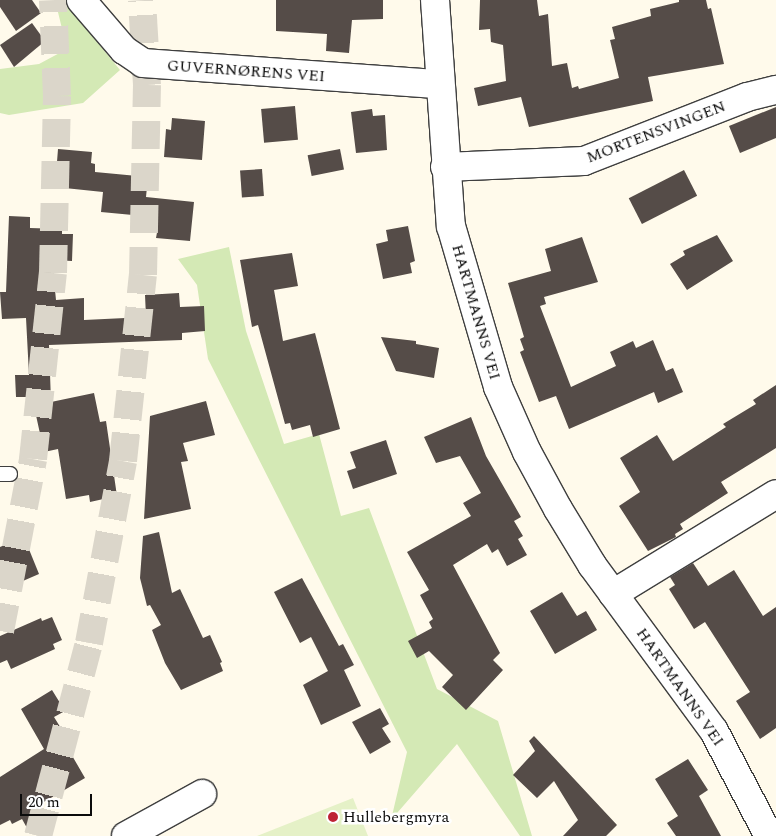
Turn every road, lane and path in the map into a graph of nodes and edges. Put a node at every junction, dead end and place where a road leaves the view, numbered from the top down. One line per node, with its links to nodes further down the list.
1 (81, 0): 3 (street, GUVERNØRENS VEI)
2 (435, 0): 3 (street, HARTMANNS VEI)
3 (439, 84): 5 (street, HARTMANNS VEI)
4 (776, 90): 5 (street, MORTENSVINGEN)
5 (445, 167): 7 (street, HARTMANNS VEI)
6 (776, 494): 7 (street)
7 (614, 594): 10 (street, HARTMANNS VEI)
8 (202, 794): 9 (street)
9 (126, 836)
10 (769, 836)

